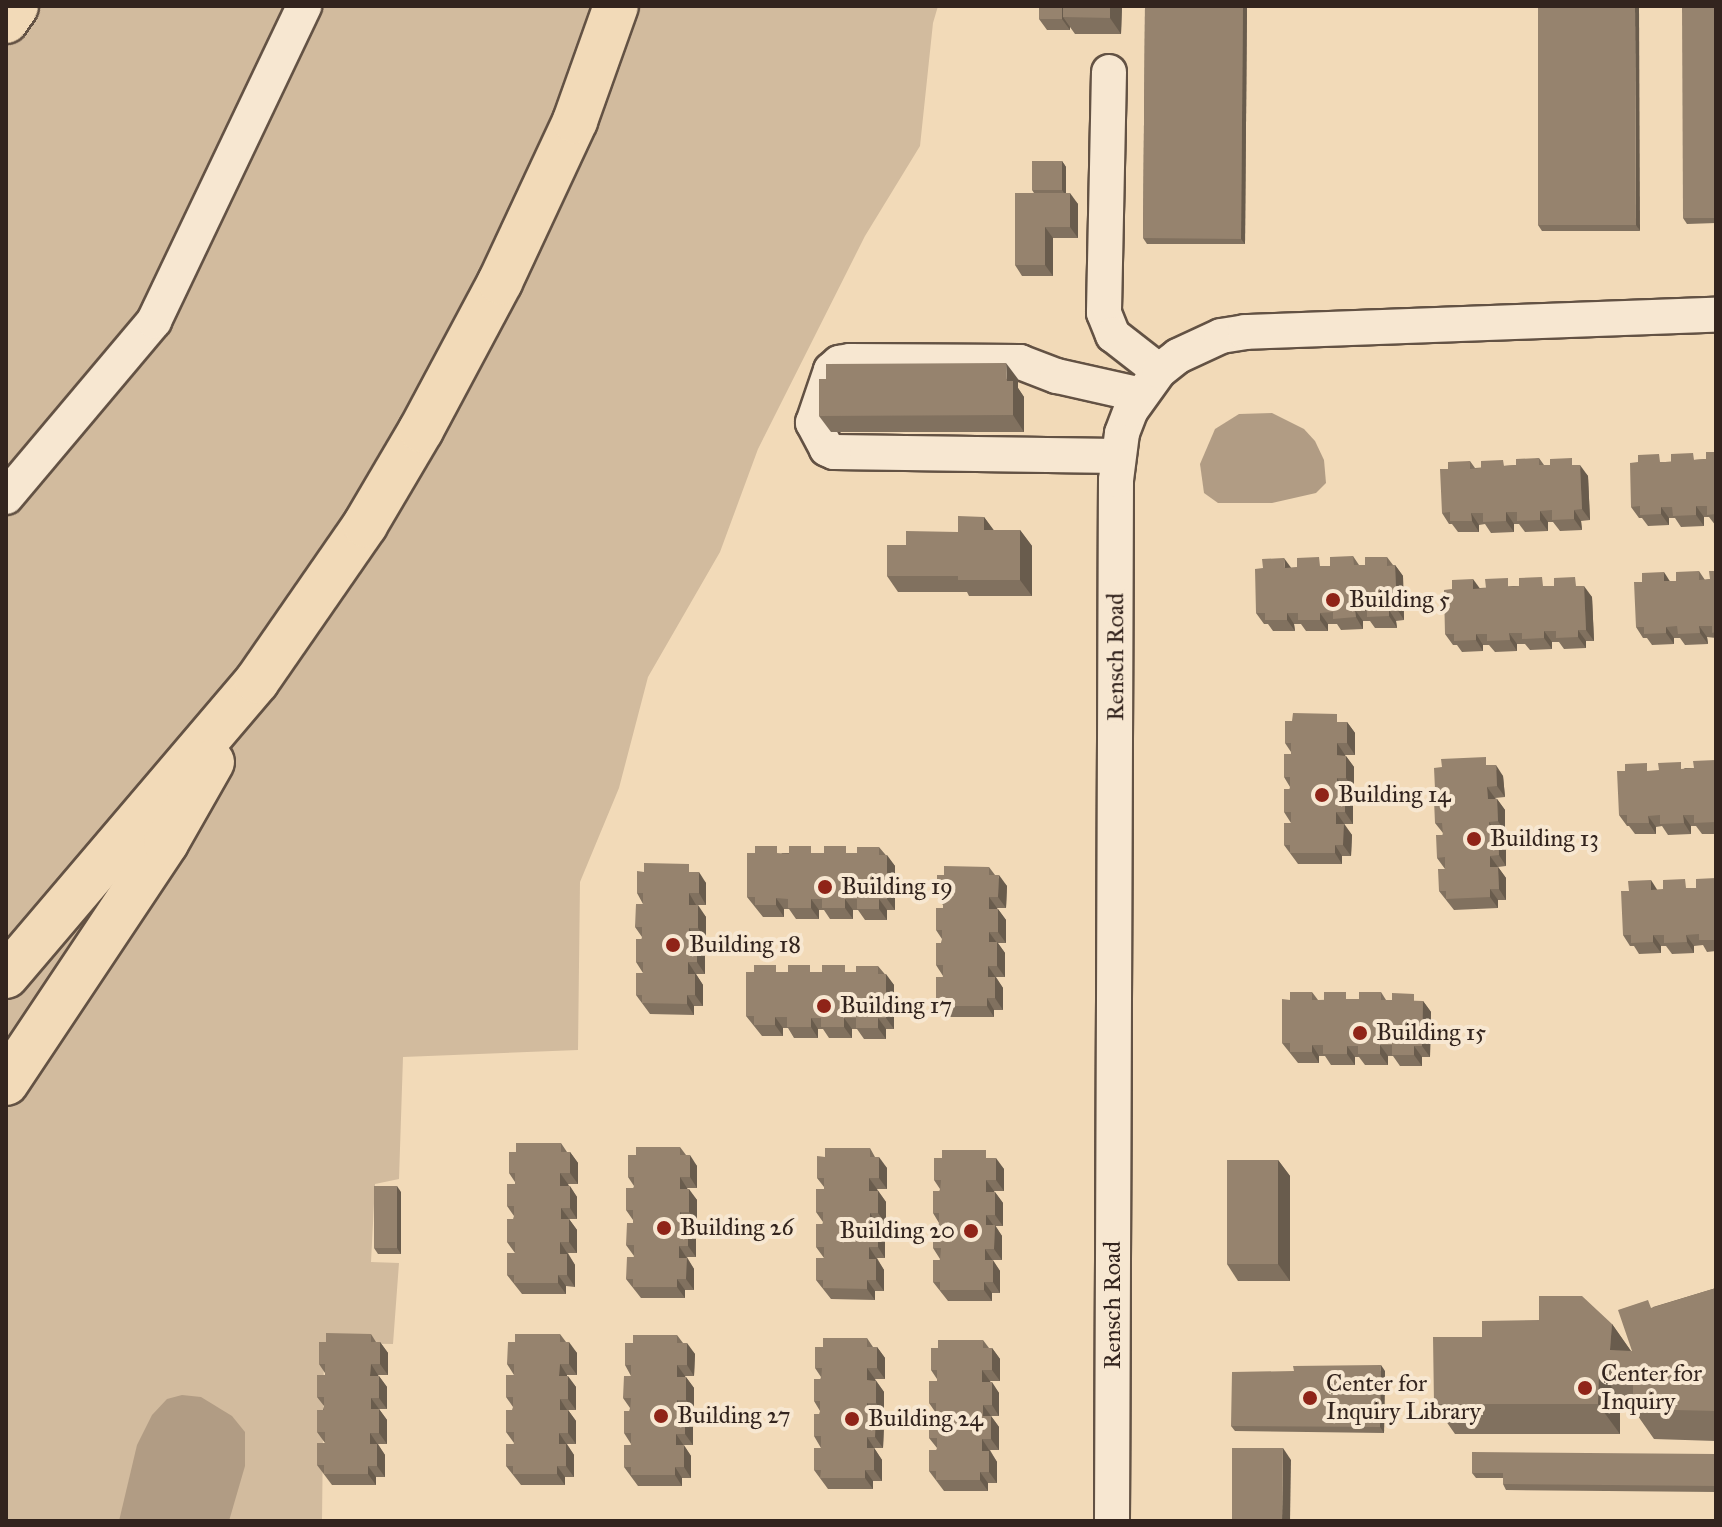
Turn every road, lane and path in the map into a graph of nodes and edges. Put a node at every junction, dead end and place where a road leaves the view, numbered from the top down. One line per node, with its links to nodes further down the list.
1 (16, 6): 4 (highway)
2 (304, 6): 9 (street)
3 (616, 6): 10 (highway)
4 (6, 21)
5 (1109, 72): 7 (street)
6 (1716, 315): 7 (street)
7 (1150, 383): 8 (street, Rensch Road); 8 (street)
8 (1118, 456): 13 (street, Rensch Road)
9 (6, 497)
10 (257, 681): 11 (highway); 12 (highway)
11 (6, 976)
12 (6, 1083)
13 (1112, 1521)

